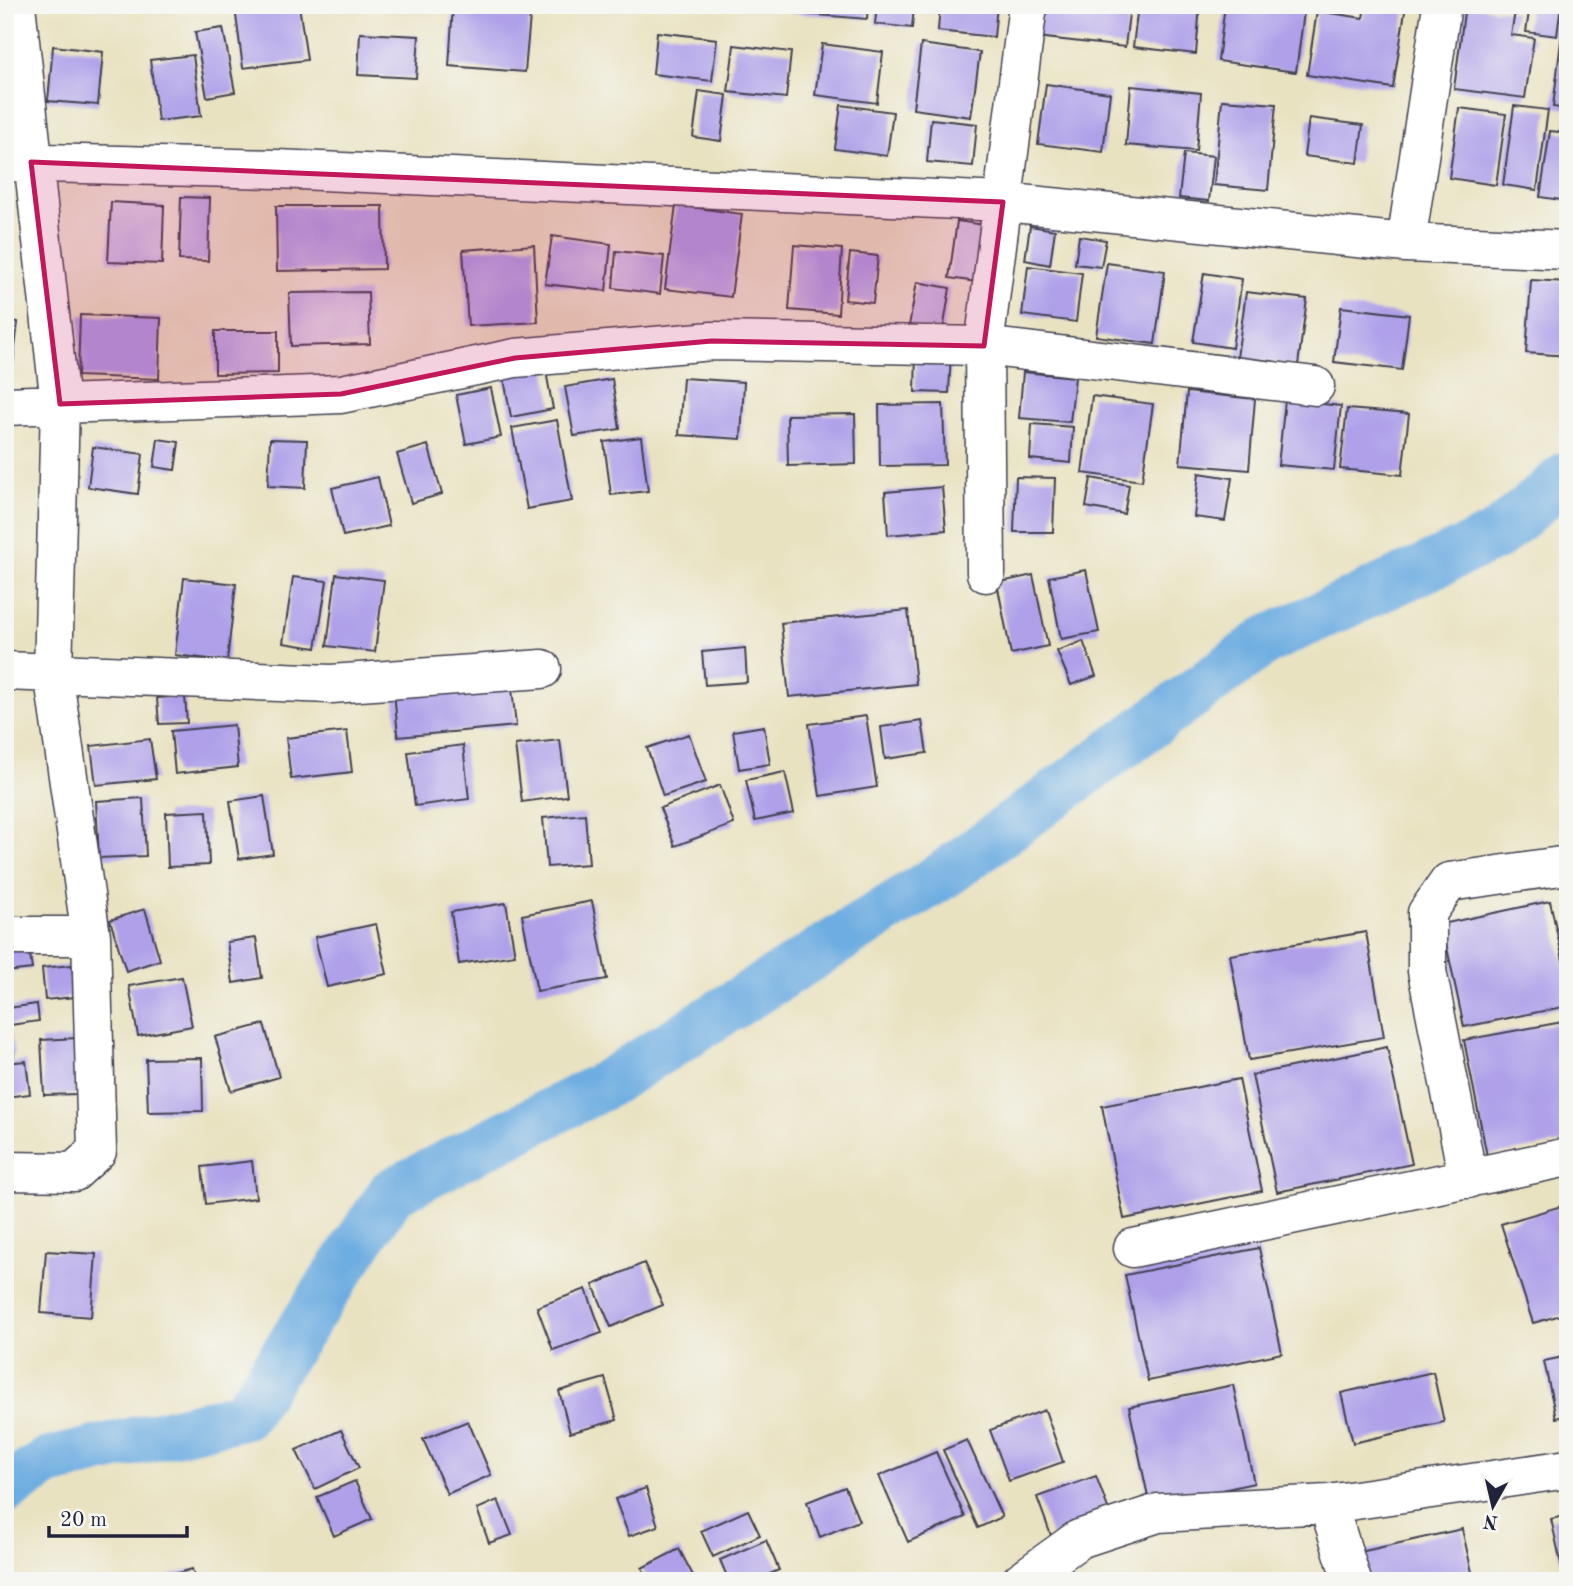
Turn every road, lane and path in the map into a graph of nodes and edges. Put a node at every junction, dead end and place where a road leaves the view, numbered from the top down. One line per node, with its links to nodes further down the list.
1 (16, 5): 4 (street)
2 (1028, 5): 5 (street)
3 (1442, 5): 6 (street)
4 (18, 162): 5 (street); 10 (street)
5 (1003, 202): 6 (street); 8 (street)
6 (1406, 243): 7 (street)
7 (1568, 250)
8 (984, 346): 9 (street); 10 (street); 12 (street)
9 (1315, 386)
10 (60, 404): 11 (street); 15 (street)
11 (5, 406)
12 (986, 573)
13 (542, 669): 15 (street)
14 (5, 671): 15 (street)
15 (53, 672): 18 (street)
16 (1568, 865): 21 (street)
17 (5, 936): 18 (street)
18 (92, 936): 20 (street)
19 (1568, 1157): 21 (street)
20 (5, 1171)
21 (1468, 1179): 22 (street)
22 (1133, 1248)
23 (1568, 1469): 24 (street)
24 (1328, 1504): 25 (street); 26 (street)
25 (1021, 1581)
26 (1352, 1581)

